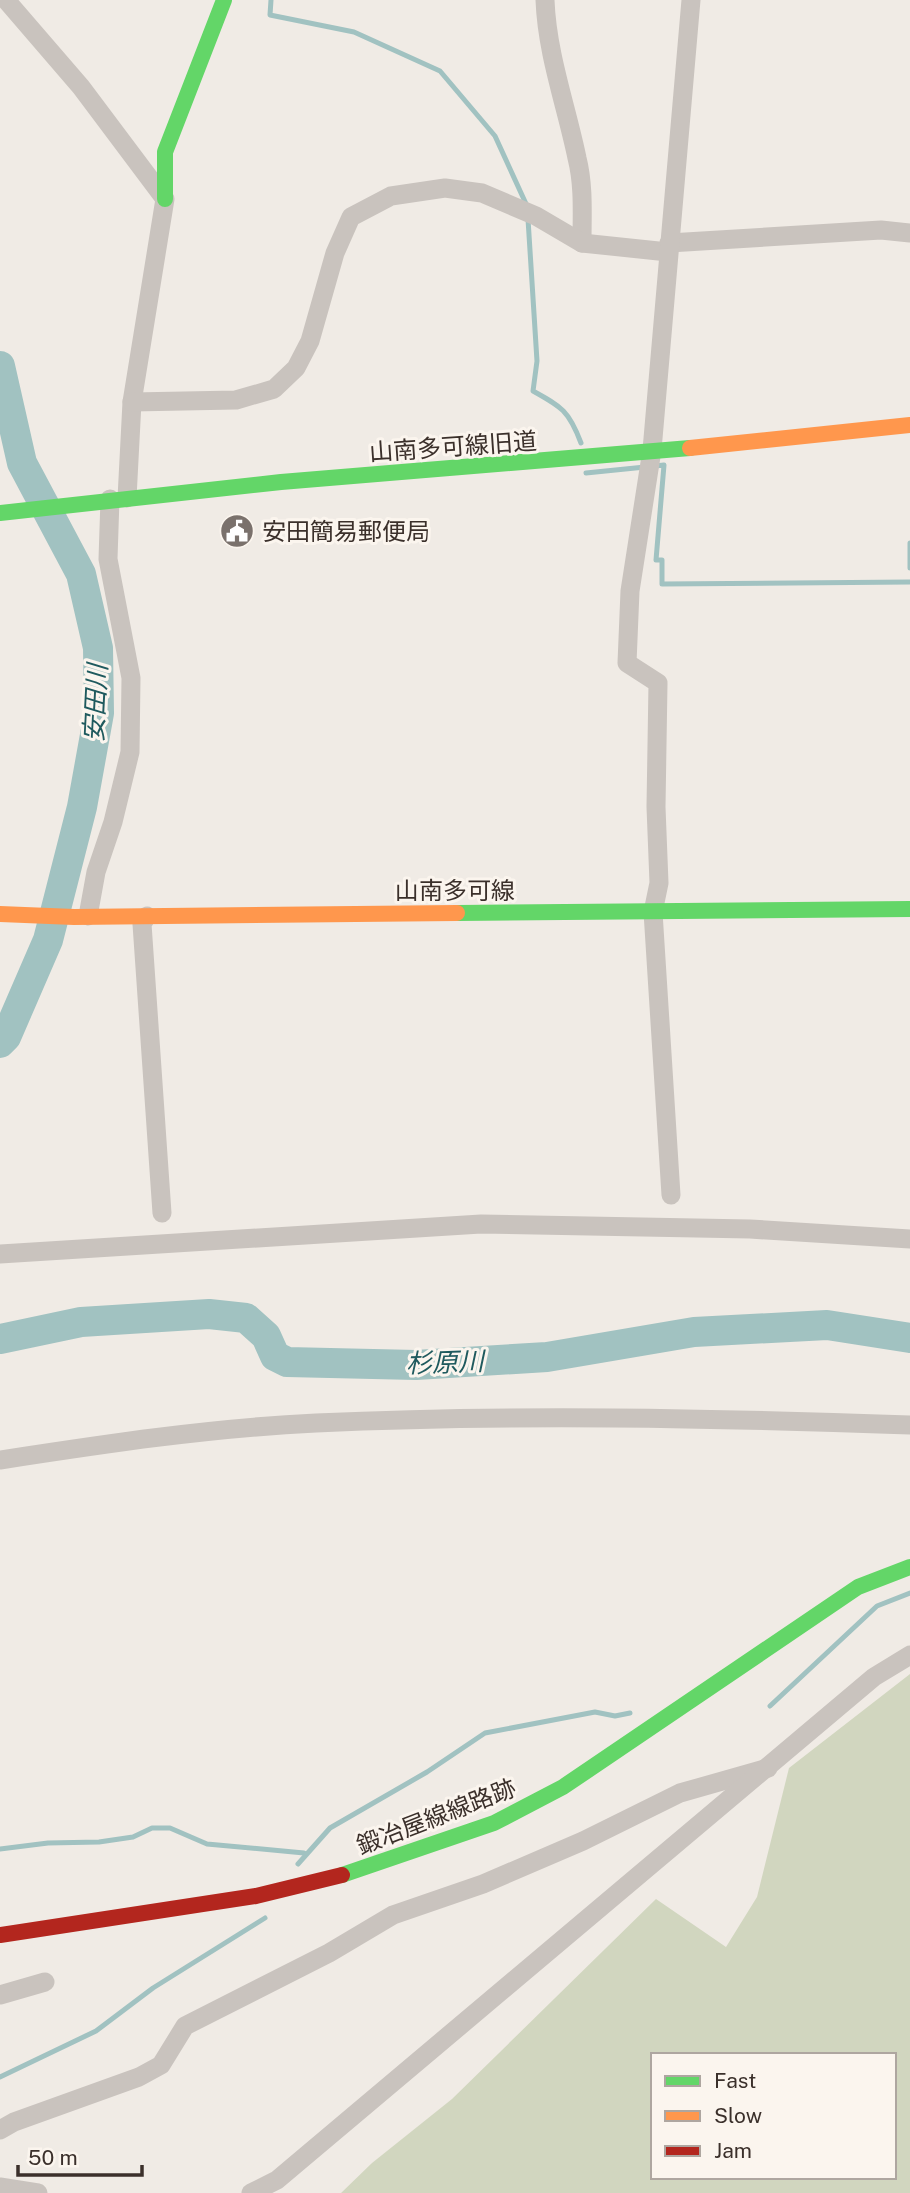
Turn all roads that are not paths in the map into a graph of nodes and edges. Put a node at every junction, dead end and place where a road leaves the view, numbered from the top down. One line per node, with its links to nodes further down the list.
1 (6, 0): 5 (street)
2 (224, 0): 5 (street)
3 (545, 0): 7 (street)
4 (691, 0): 8 (street)
5 (165, 199): 9 (street)
6 (910, 233): 8 (street)
7 (582, 243): 8 (street); 9 (street)
8 (669, 248): 11 (street)
9 (132, 402): 12 (street)
10 (910, 425): 11 (street, 山南多可線旧道)
11 (652, 450): 12 (street, 山南多可線旧道); 15 (street)
12 (118, 498): 13 (street, 山南多可線旧道); 18 (street)
13 (0, 513)
14 (910, 909): 15 (street, 山南多可線)
15 (653, 912): 17 (street, 山南多可線); 19 (street)
16 (0, 914): 18 (street, 山南多可線)
17 (147, 916): 18 (street, 山南多可線); 20 (street)
18 (81, 917)
19 (671, 1195)
20 (162, 1213)
21 (910, 1239): 22 (street)
22 (0, 1254)
23 (910, 1425): 24 (street)
24 (0, 1460)
25 (910, 1566): 28 (street, 鍛冶屋線線路跡)
26 (910, 1655): 27 (street)
27 (768, 1768): 31 (street); 34 (street)
28 (0, 1935)
29 (45, 1982): 30 (street)
30 (0, 1995)
31 (0, 2130)
32 (0, 2187): 33 (street)
33 (38, 2193)
34 (251, 2193)

